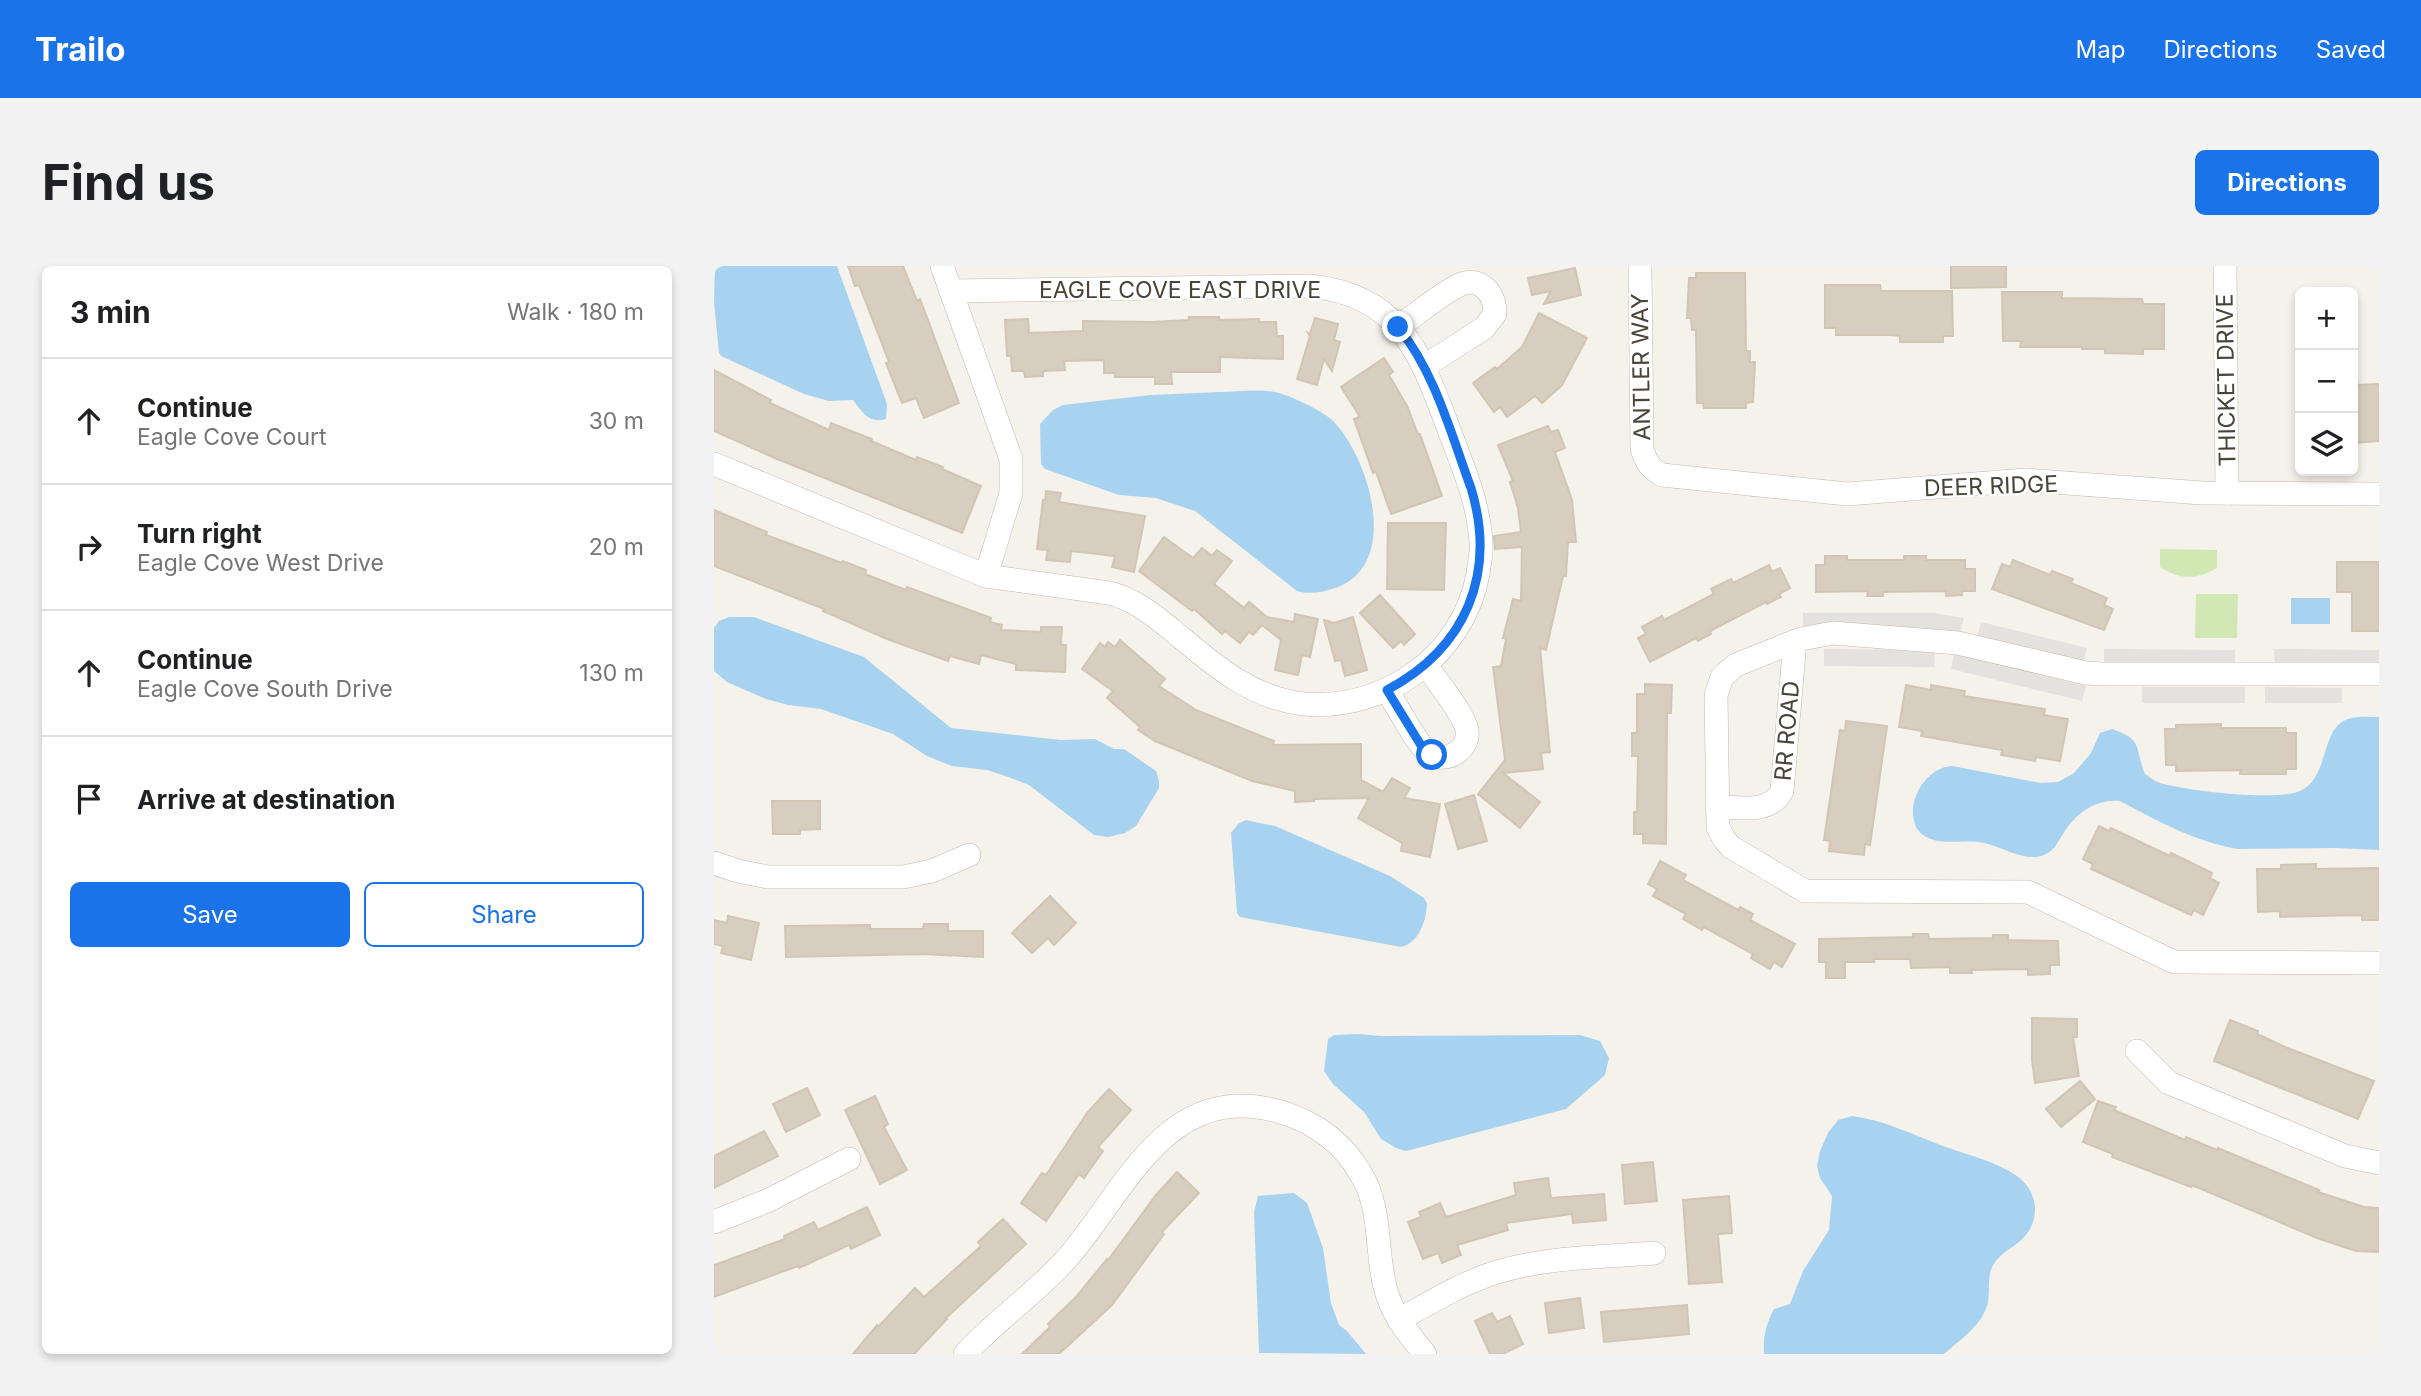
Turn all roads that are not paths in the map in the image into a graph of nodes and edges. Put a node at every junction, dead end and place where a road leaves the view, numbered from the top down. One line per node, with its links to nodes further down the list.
1 (942, 266): 4 (street)
2 (1640, 266): 8 (street, ANTLER WAY)
3 (2225, 266): 9 (street, THICKET DRIVE)
4 (951, 291): 5 (street, EAGLE COVE EAST DRIVE); 11 (street)
5 (1398, 327): 6 (street, EAGLE COVE EAST DRIVE); 6 (street)
6 (1425, 366): 13 (street, EAGLE COVE EAST DRIVE)
7 (714, 464): 11 (street, EAGLE COVE EAST DRIVE)
8 (1650, 466): 9 (street, DEER RIDGE)
9 (2227, 493): 10 (street, DEER RIDGE)
10 (2379, 494)
11 (986, 576): 15 (street, EAGLE COVE EAST DRIVE)
12 (1795, 641): 14 (street); 16 (street); 16 (street, RR ROAD)
13 (1426, 665): 15 (street, EAGLE COVE EAST DRIVE); 15 (street)
14 (2379, 674)
15 (1387, 690)
16 (1717, 807): 19 (street)
17 (969, 855): 18 (street)
18 (714, 863)
19 (2379, 962)
20 (2137, 1051): 22 (street)
21 (849, 1159): 23 (street)
22 (2379, 1163)
23 (714, 1222)
24 (1654, 1252): 25 (street)
25 (1399, 1320): 26 (street); 27 (street)
26 (965, 1354)
27 (1425, 1354)

